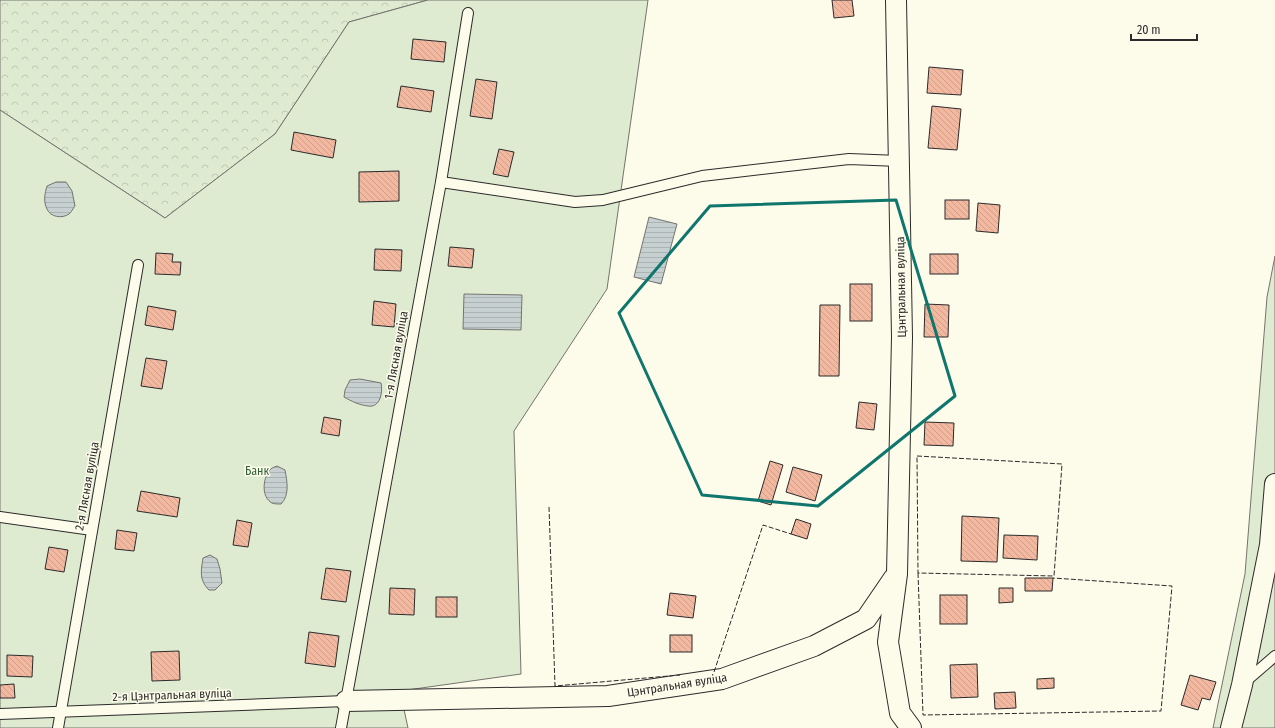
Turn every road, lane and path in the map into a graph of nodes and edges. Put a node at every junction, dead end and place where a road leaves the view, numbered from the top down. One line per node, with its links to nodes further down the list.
1 (896, 0): 3 (street, Цэнтральная вуліца)
2 (468, 12): 4 (lane, 1-я Лясная вуліца)
3 (899, 161): 4 (lane); 9 (street, Цэнтральная вуліца)
4 (441, 182): 12 (lane, 1-я Лясная вуліца)
5 (138, 265): 8 (lane, 2-я Лясная вуліца)
6 (1275, 484): 11 (street)
7 (0, 517): 8 (lane)
8 (92, 530): 13 (lane, 2-я Лясная вуліца)
9 (897, 574): 12 (street, Цэнтральная вуліца); 17 (street, Цэнтральная вуліца)
10 (1275, 656): 11 (lane)
11 (1242, 685): 18 (street)
12 (346, 701): 13 (lane, 2-я Цэнтральная вуліца); 16 (lane, 1-я Лясная вуліца)
13 (61, 712): 14 (lane, 2-я Цэнтральная вуліца); 15 (lane, 2-я Лясная вуліца)
14 (0, 714)
15 (58, 728)
16 (341, 728)
17 (911, 728)
18 (1231, 728)

